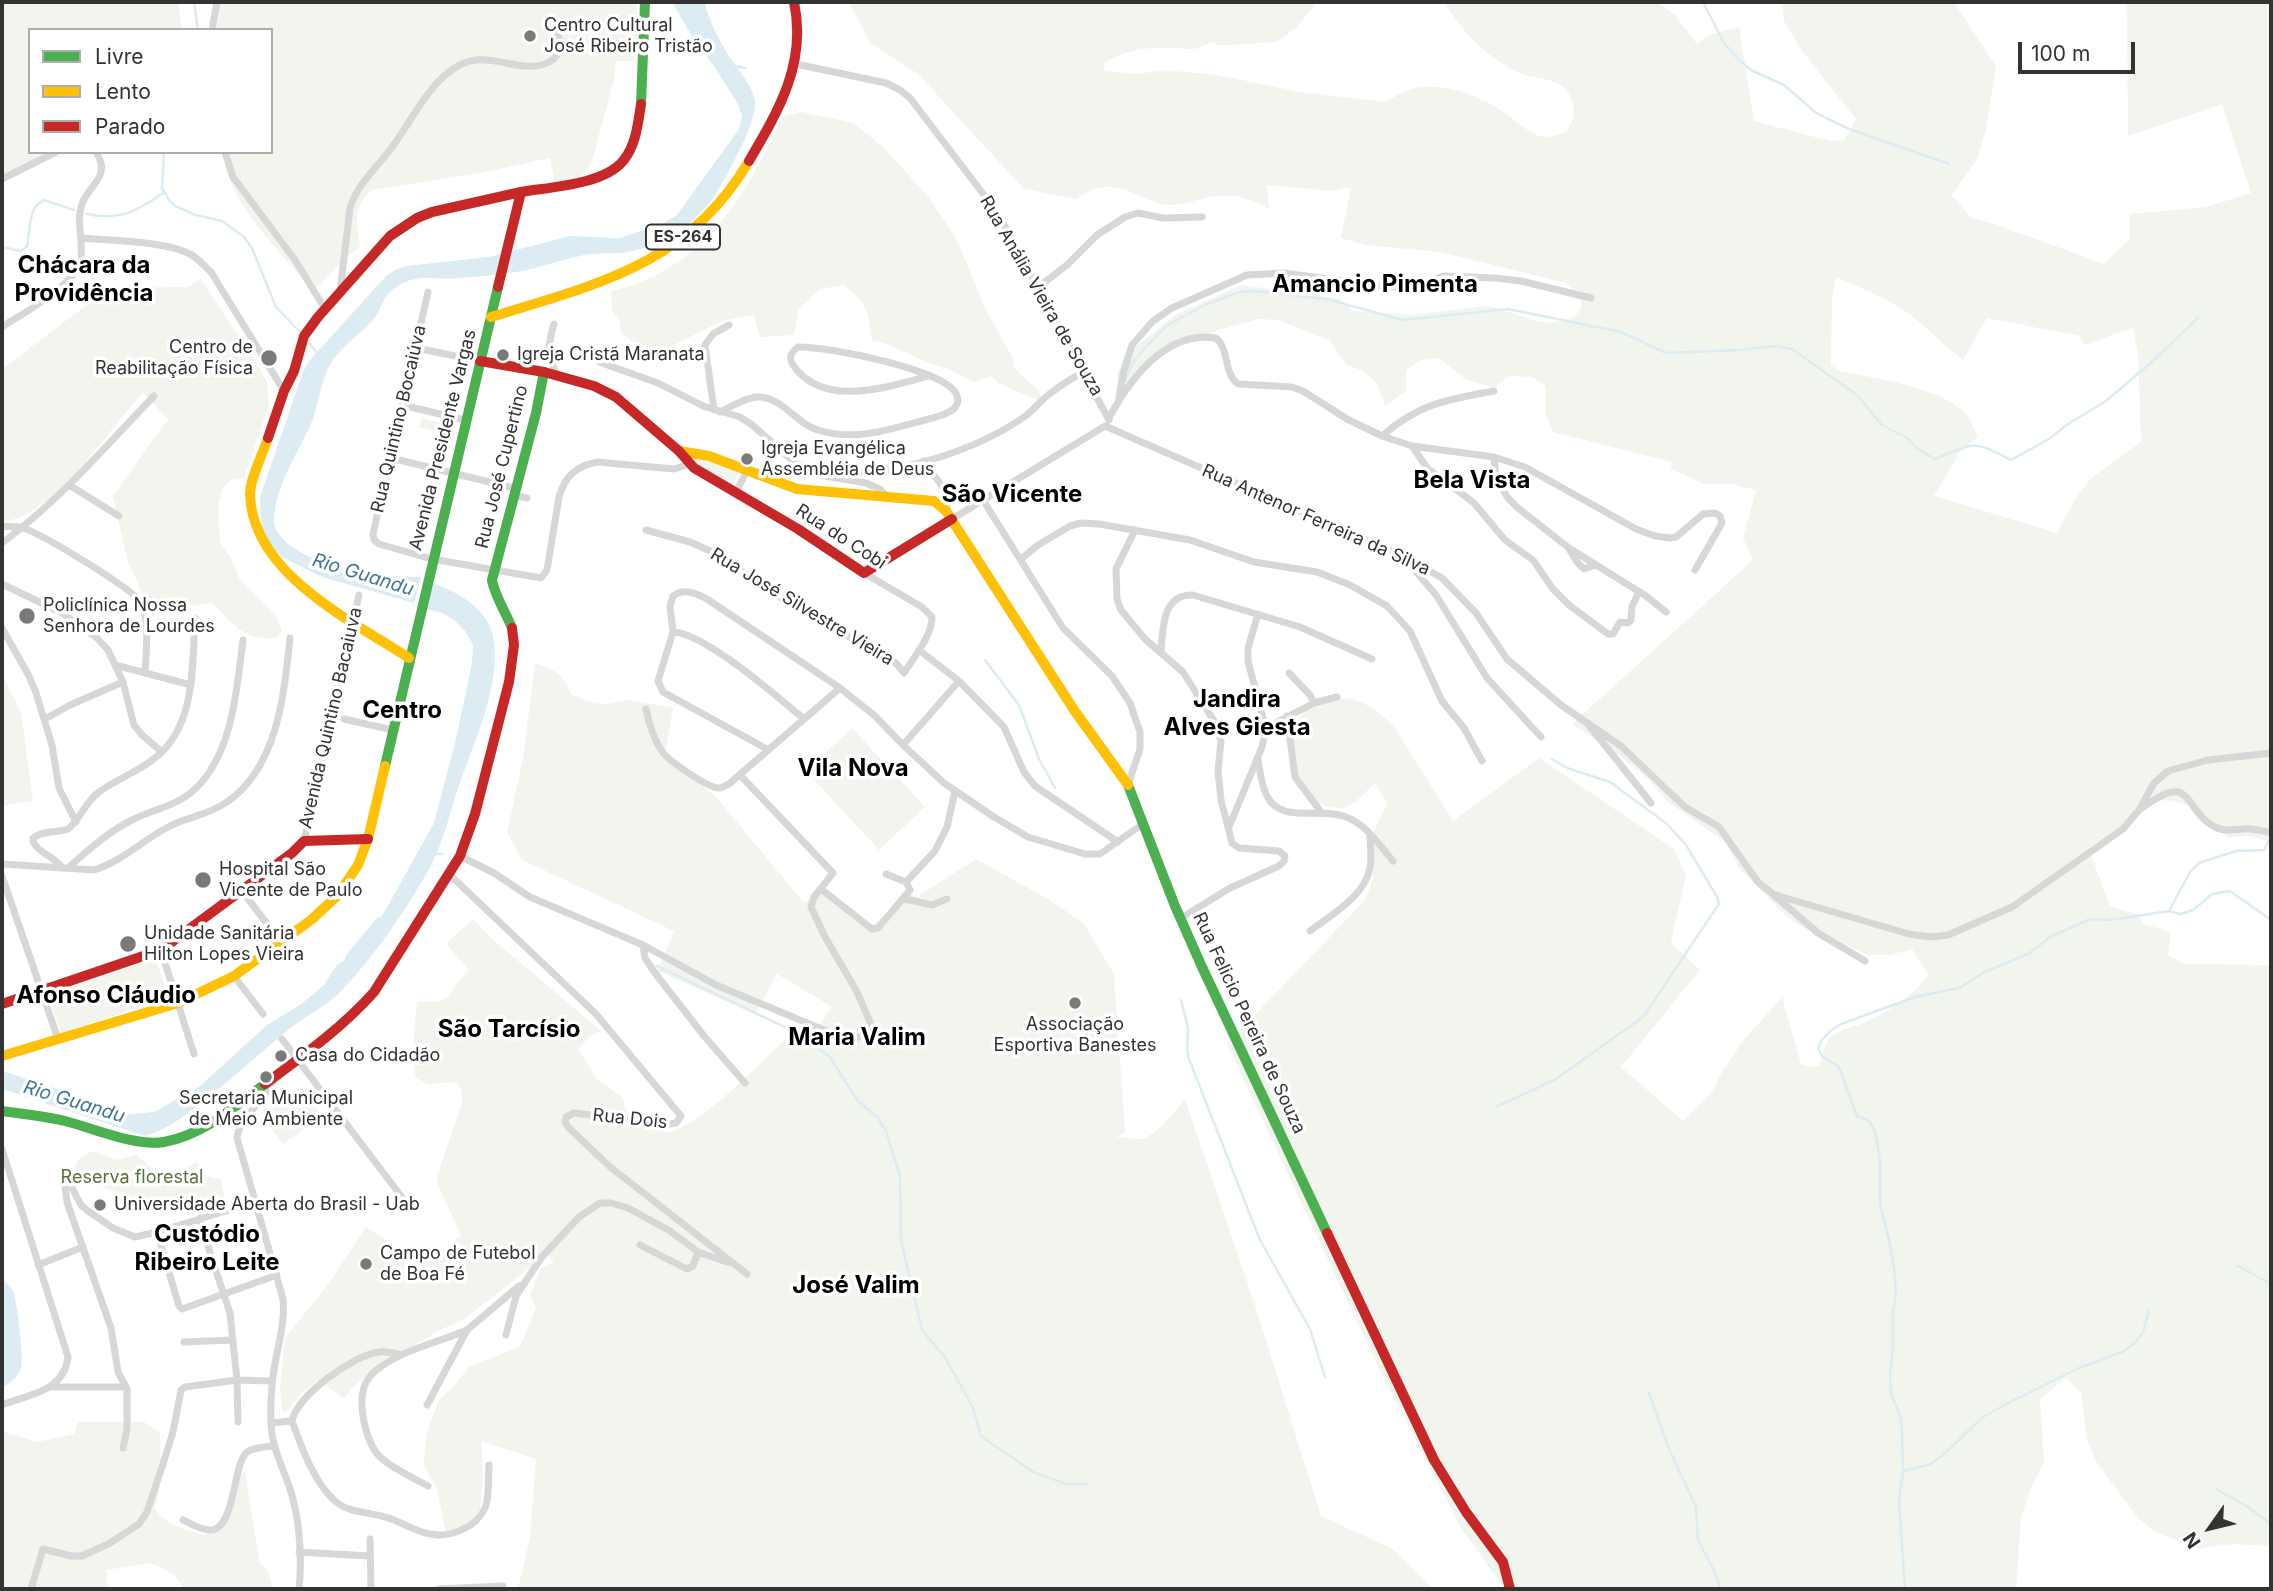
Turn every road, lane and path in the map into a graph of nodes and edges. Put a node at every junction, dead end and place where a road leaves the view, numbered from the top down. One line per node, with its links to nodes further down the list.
1 (218, 2): 5 (street)
2 (645, 2): 11 (main road)
3 (794, 2): 6 (main road, ES-264)
4 (556, 23): 16 (street)
5 (212, 28)
6 (796, 64): 14 (street, Rua Anália Vieira de Souza); 19 (main road, ES-264)
7 (52, 154): 10 (street)
8 (97, 154): 13 (street)
9 (226, 154): 18 (street)
10 (2, 179)
11 (521, 192): 16 (main road); 19 (main road, Avenida Presidente Vargas)
12 (1202, 216): 14 (street)
13 (82, 238): 22 (street); 30 (street)
14 (1037, 288): 26 (street, Rua Anália Vieira de Souza)
15 (428, 292): 23 (street, Rua Quintino Bocaiúva)
16 (339, 294): 18 (main road)
17 (1591, 298): 33 (street)
18 (325, 309): 30 (main road)
19 (491, 317): 24 (main road, Avenida Presidente Vargas)
20 (554, 324): 28 (street)
21 (729, 325): 35 (street)
22 (2, 327)
23 (416, 348): 24 (street); 34 (street, Rua Quintino Bocaiúva)
24 (480, 361): 27 (main road); 37 (main road, Avenida Presidente Vargas)
25 (599, 362): 35 (street)
26 (1084, 371): 36 (street, Rua Anália Vieira de Souza); 44 (street)
27 (544, 372): 28 (main road); 50 (main road, Rua José Cupertino)
28 (557, 376): 41 (main road)
29 (928, 376): 29 (street); 35 (street)
30 (284, 391): 74 (main road)
31 (1494, 391): 39 (street)
32 (154, 396): 49 (street)
33 (1118, 401): 36 (street); 39 (street)
34 (402, 405): 37 (street); 43 (street, Rua Quintino Bocaiúva)
35 (717, 411): 46 (street)
36 (1109, 418): 38 (street, Rua Anália Vieira de Souza)
37 (465, 420): 48 (main road, Avenida Presidente Vargas)
38 (1105, 426): 54 (street); 62 (street, Rua Antenor Ferreira da Silva)
39 (1382, 436): 40 (street)
40 (1412, 446): 42 (street); 69 (street)
41 (678, 451): 45 (main road, Rua do Cobi); 47 (main road)
42 (1494, 457): 65 (street); 69 (street)
43 (391, 458): 48 (street); 63 (street, Rua Quintino Bocaiúva)
44 (923, 461): 46 (street); 55 (street, Rua Felicio Pereira de Souza)
45 (690, 464): 51 (main road, Rua do Cobi); 66 (street)
46 (798, 464): 52 (street)
47 (747, 471): 51 (street); 52 (main road)
48 (452, 473): 50 (street); 63 (main road, Avenida Presidente Vargas)
49 (69, 485): 56 (street); 58 (street)
50 (514, 491): 53 (street); 66 (main road, Rua José Cupertino)
51 (736, 492): 67 (main road, Rua do Cobi)
52 (886, 496): 55 (main road)
53 (527, 498)
54 (983, 500): 55 (street); 64 (street)
55 (949, 515): 67 (main road); 109 (main road, Rua Felicio Pereira de Souza)
56 (119, 516)
57 (2, 526): 58 (street)
58 (23, 527): 61 (street); 84 (street)
59 (646, 530): 85 (street, Rua José Silvestre Vieira)
60 (1135, 530): 64 (street); 80 (street); 107 (street)
61 (2, 543)
62 (1403, 556): 96 (street, Rua Antenor Ferreira da Silva); 101 (street)
63 (432, 559): 66 (street); 81 (main road, Avenida Presidente Vargas)
64 (1021, 559): 109 (street)
65 (1695, 570)
66 (493, 571): 122 (main road)
67 (864, 573): 79 (street, Rua do Cobi)
68 (2, 584): 83 (street)
69 (1639, 592): 71 (street)
70 (359, 595): 74 (street, Avenida Quintino Bacaiuva)
71 (1666, 612)
72 (1258, 614): 80 (street); 82 (street); 99 (street)
73 (195, 618): 89 (street)
74 (353, 622): 81 (main road); 120 (street, Avenida Quintino Bacaiuva)
75 (2, 628): 97 (street)
76 (673, 632): 90 (street); 95 (street); 103 (street)
77 (290, 638): 125 (street)
78 (243, 640): 125 (street)
79 (919, 650): 85 (street, Rua do Cobi); 87 (street)
80 (1161, 652): 116 (street)
81 (409, 658): 100 (main road, Avenida Presidente Vargas)
82 (1372, 659)
83 (115, 665): 84 (street); 88 (street)
84 (145, 672): 89 (street)
85 (904, 673)
86 (1289, 673): 92 (street)
87 (959, 681): 102 (street); 121 (street)
88 (122, 682): 97 (street); 104 (street)
89 (191, 685): 104 (street)
90 (840, 688): 95 (street); 102 (street)
91 (1338, 697): 92 (street)
92 (1314, 703): 94 (street)
93 (646, 709): 108 (street)
94 (1287, 716): 99 (street); 113 (street)
95 (803, 718): 103 (street)
96 (1583, 718): 111 (street); 132 (street, Rua Antenor Ferreira da Silva)
97 (46, 719): 114 (street)
98 (344, 719): 100 (street)
99 (1266, 728): 106 (street)
100 (393, 730): 119 (main road, Avenida Presidente Vargas)
101 (1541, 737)
102 (903, 746): 110 (street)
103 (767, 750): 108 (street)
104 (162, 752): 114 (street)
105 (2271, 753): 112 (street)
106 (1258, 758): 113 (street); 116 (street)
107 (1482, 761)
108 (740, 775): 130 (street)
109 (1128, 785): 115 (main road, Rua Felicio Pereira de Souza)
110 (955, 791): 121 (street); 129 (street)
111 (1651, 803)
112 (2139, 810): 117 (street); 132 (street)
113 (1321, 812): 118 (street)
114 (76, 822): 125 (street)
115 (1144, 823): 121 (street); 135 (main road, Rua Felicio Pereira de Souza)
116 (1229, 827): 135 (street)
117 (2271, 833)
118 (1370, 834): 123 (street); 136 (street)
119 (368, 839): 120 (main road); 137 (main road, Avenida Presidente Vargas)
120 (304, 841): 131 (main road)
121 (1118, 842)
122 (460, 856): 126 (main road); 138 (street)
123 (1393, 861)
124 (2, 864): 125 (street)
125 (65, 868)
126 (449, 874): 150 (main road); 163 (street, Rua Dois)
127 (886, 874): 129 (street)
128 (2, 876): 142 (street)
129 (906, 882): 133 (street)
130 (821, 889): 133 (street); 138 (street)
131 (243, 891): 137 (street); 139 (main road)
132 (1772, 893): 140 (street)
133 (905, 899): 134 (street)
134 (947, 899)
135 (1181, 918): 195 (main road, Rua Felicio Pereira de Souza)
136 (1310, 931)
137 (281, 942): 141 (main road, Avenida Presidente Vargas)
138 (643, 945): 152 (street)
139 (161, 950): 142 (main road); 143 (street)
140 (1865, 961)
141 (234, 976): 143 (main road, Avenida Presidente Vargas); 145 (street)
142 (41, 990): 144 (main road); 146 (street)
143 (178, 1003): 146 (main road, Avenida Presidente Vargas); 148 (street)
144 (2, 1004)
145 (263, 1014)
146 (58, 1039): 149 (main road, Avenida Presidente Vargas)
147 (282, 1039): 150 (street)
148 (194, 1054)
149 (2, 1056)
150 (297, 1060): 151 (main road); 156 (street)
151 (275, 1077): 153 (main road); 155 (street)
152 (745, 1083)
153 (2, 1111)
154 (2, 1149): 162 (street)
155 (255, 1202): 157 (street); 165 (street)
156 (407, 1204)
157 (200, 1218): 158 (street); 167 (street)
158 (158, 1232): 160 (street); 167 (street)
159 (639, 1245): 161 (street)
160 (83, 1247): 162 (street); 176 (street)
161 (698, 1252): 163 (street); 166 (street)
162 (38, 1265): 175 (street)
163 (737, 1266): 164 (street, Rua Dois)
164 (747, 1274)
165 (277, 1275): 167 (street); 174 (street)
166 (525, 1281): 168 (street); 169 (street)
167 (224, 1293): 170 (street)
168 (467, 1330): 172 (street); 178 (street)
169 (506, 1335)
170 (233, 1340): 171 (street); 173 (street)
171 (184, 1342)
172 (401, 1355): 179 (street); 185 (street)
173 (237, 1380): 174 (street); 180 (street); 191 (street)
174 (272, 1381): 181 (street)
175 (52, 1387): 176 (street); 177 (street)
176 (126, 1387): 183 (street)
177 (4, 1403)
178 (427, 1405)
179 (292, 1421): 181 (street); 184 (street)
180 (237, 1422)
181 (271, 1423): 182 (street)
182 (274, 1446): 186 (street); 188 (street)
183 (123, 1448)
184 (489, 1465)
185 (428, 1486)
186 (183, 1520)
187 (370, 1539): 189 (street)
188 (299, 1552): 189 (street); 192 (street)
189 (370, 1556): 193 (street)
190 (503, 1586): 194 (street)
191 (31, 1589)
192 (299, 1589)
193 (371, 1589)
194 (439, 1589)
195 (1510, 1589)

